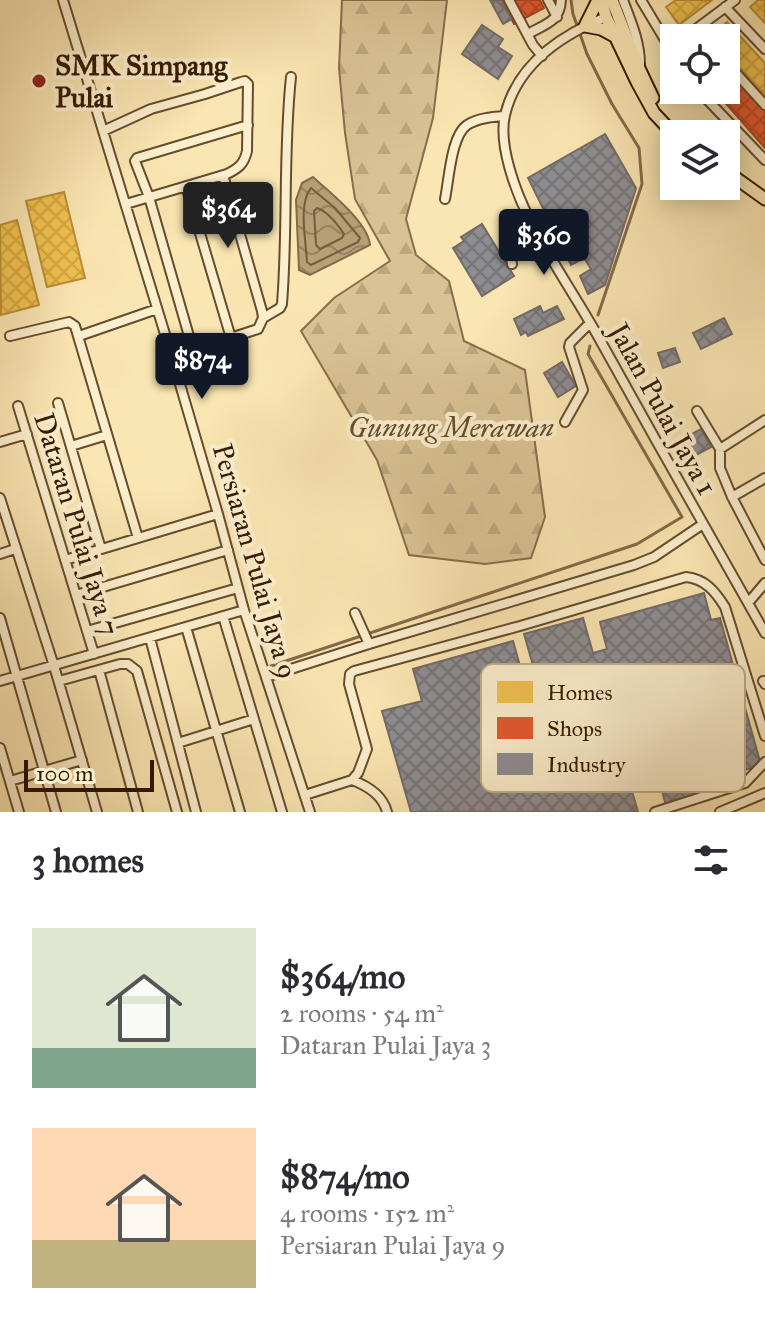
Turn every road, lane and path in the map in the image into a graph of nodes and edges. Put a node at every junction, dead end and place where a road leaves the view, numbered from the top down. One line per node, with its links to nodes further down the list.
1 (63, 0): 29 (street, Persiaran Pulai Jaya 9)
2 (509, 0): 16 (street)
3 (548, 0): 11 (street)
4 (561, 0): 11 (street)
5 (599, 0): 12 (main road); 14 (main road)
6 (610, 0): 12 (main road); 17 (main road)
7 (623, 0): 20 (street)
8 (735, 0): 10 (street)
9 (645, 2): 15 (street)
10 (725, 7): 13 (street); 18 (street)
11 (557, 17): 16 (street)
12 (606, 17): 14 (street, Jalan Pulai Jaya 1); 17 (main road)
13 (704, 24)
14 (583, 26): 17 (main road); 19 (street, Jalan Pulai Jaya 1)
15 (660, 29)
16 (528, 34): 19 (street)
17 (619, 34): 20 (main road); 26 (main road)
18 (765, 49)
19 (542, 56): 25 (street, Jalan Pulai Jaya 1)
20 (640, 70): 27 (main road)
21 (291, 77): 41 (street)
22 (740, 77): 24 (street)
23 (711, 104): 30 (street)
24 (765, 105)
25 (505, 116): 35 (street); 38 (street, Jalan Pulai Jaya 1)
26 (661, 120)
27 (667, 120)
28 (248, 125): 29 (street); 31 (street); 34 (street)
29 (103, 131): 37 (street, Persiaran Pulai Jaya 9)
30 (765, 160)
31 (223, 175): 33 (street); 41 (street)
32 (740, 181): 36 (main road)
33 (186, 186): 34 (street); 45 (street)
34 (149, 197): 37 (street); 46 (street)
35 (445, 199)
36 (765, 199)
37 (126, 204): 40 (street, Persiaran Pulai Jaya 9)
38 (530, 221): 39 (street); 42 (street, Jalan Pulai Jaya 1)
39 (512, 264)
40 (157, 309): 44 (street); 47 (street, Persiaran Pulai Jaya 9)
41 (263, 318): 45 (street)
42 (590, 323): 52 (street); 62 (street, Jalan Pulai Jaya 1)
43 (10, 336): 44 (street)
44 (79, 336): 54 (street)
45 (231, 338): 46 (street)
46 (193, 350): 47 (street)
47 (172, 357): 61 (street, Persiaran Pulai Jaya 9)
48 (58, 403): 56 (street)
49 (18, 406): 53 (street, Dataran Pulai Jaya 7)
50 (697, 411): 57 (street)
51 (765, 420): 57 (street)
52 (565, 422)
53 (27, 434): 55 (street); 68 (street, Dataran Pulai Jaya 7)
54 (107, 435): 56 (street); 63 (street)
55 (0, 442)
56 (71, 446): 65 (street)
57 (720, 449): 59 (street)
58 (765, 478): 59 (street)
59 (732, 497): 69 (street)
60 (0, 498): 64 (street)
61 (218, 514): 63 (street); 66 (street, Persiaran Pulai Jaya 9)
62 (703, 524): 73 (street, Jalan Pulai Jaya 1); 83 (street)
63 (138, 538): 65 (street)
64 (15, 549): 67 (street); 86 (street)
65 (101, 549): 68 (street)
66 (228, 550): 71 (street, Persiaran Pulai Jaya 9); 72 (street)
67 (0, 554)
68 (65, 560): 72 (street, Dataran Pulai Jaya 7)
69 (765, 560)
70 (765, 583): 73 (street)
71 (238, 588): 74 (street, Persiaran Pulai Jaya 9); 79 (street)
72 (76, 595): 79 (street, Dataran Pulai Jaya 7)
73 (748, 603): 80 (street, Jalan Pulai Jaya 1)
74 (244, 610): 76 (street); 90 (street, Persiaran Pulai Jaya 9)
75 (355, 613): 83 (street)
76 (223, 616): 78 (street); 93 (street)
77 (0, 618): 81 (street)
78 (186, 627): 82 (street); 94 (street)
79 (87, 631): 84 (street, Dataran Pulai Jaya 7)
80 (765, 633)
81 (2, 636): 89 (street)
82 (150, 638): 84 (street); 96 (street)
83 (369, 644): 90 (street)
84 (94, 654): 86 (street)
85 (743, 664): 101 (street)
86 (54, 666): 89 (street); 92 (street)
87 (99, 670): 92 (street); 111 (street); 112 (street)
88 (745, 672): 95 (street)
89 (18, 676): 91 (street); 100 (street)
90 (266, 677): 106 (street, Persiaran Pulai Jaya 9)
91 (0, 681)
92 (59, 681): 98 (street)
93 (254, 719): 94 (street); 114 (street)
94 (217, 730): 96 (street); 113 (street)
95 (765, 736)
96 (178, 743): 107 (street)
97 (0, 748): 102 (street)
98 (82, 760): 100 (street); 110 (street)
99 (765, 762): 103 (street)
100 (44, 771): 102 (street); 109 (street)
101 (352, 780): 106 (street); 116 (street)
102 (10, 781): 108 (street)
103 (745, 783)
104 (717, 792): 117 (street)
105 (765, 793): 118 (street)
106 (305, 795): 115 (street, Persiaran Pulai Jaya 9)
107 (195, 810): 112 (street)
108 (19, 812)
109 (56, 812)
110 (97, 812)
111 (138, 812)
112 (177, 812)
113 (240, 812)
114 (282, 812)
115 (310, 812)
116 (387, 812)
117 (655, 812)
118 (720, 812)

